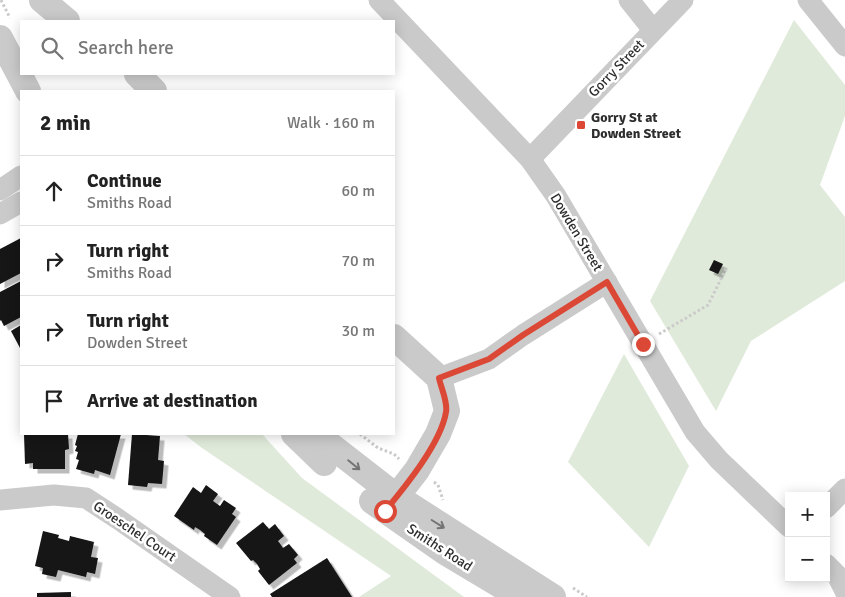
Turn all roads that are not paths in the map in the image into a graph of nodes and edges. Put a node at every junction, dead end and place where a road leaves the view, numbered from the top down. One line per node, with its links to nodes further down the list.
1 (42, 0): 6 (street)
2 (380, 0): 15 (street, Dowden Street)
3 (629, 0): 7 (street)
4 (683, 0): 7 (street, Gorry Street)
5 (808, 0): 9 (street)
6 (66, 20)
7 (653, 30): 15 (street, Gorry Street)
8 (0, 38): 12 (street)
9 (845, 46)
10 (0, 71): 14 (street)
11 (138, 75): 13 (street)
12 (27, 90)
13 (153, 90)
14 (20, 106)
15 (530, 159): 20 (street, Dowden Street)
16 (20, 177): 17 (street)
17 (0, 190)
18 (20, 203): 19 (street)
19 (0, 214)
20 (607, 282): 22 (street); 29 (street, Dowden Street)
21 (395, 338): 22 (street)
22 (439, 378): 27 (street)
23 (295, 435): 27 (street, Smiths Road)
24 (317, 435): 27 (street, Smiths Road, one-way to 27)
25 (845, 489): 28 (street)
26 (0, 500): 32 (street, Groeschel Court)
27 (391, 504): 33 (street, Smiths Road); 34 (street, Smiths Road, one-way to 34)
28 (830, 504)
29 (785, 523)
30 (830, 568): 31 (street)
31 (845, 591)
32 (230, 597)
33 (520, 597)
34 (553, 597)

